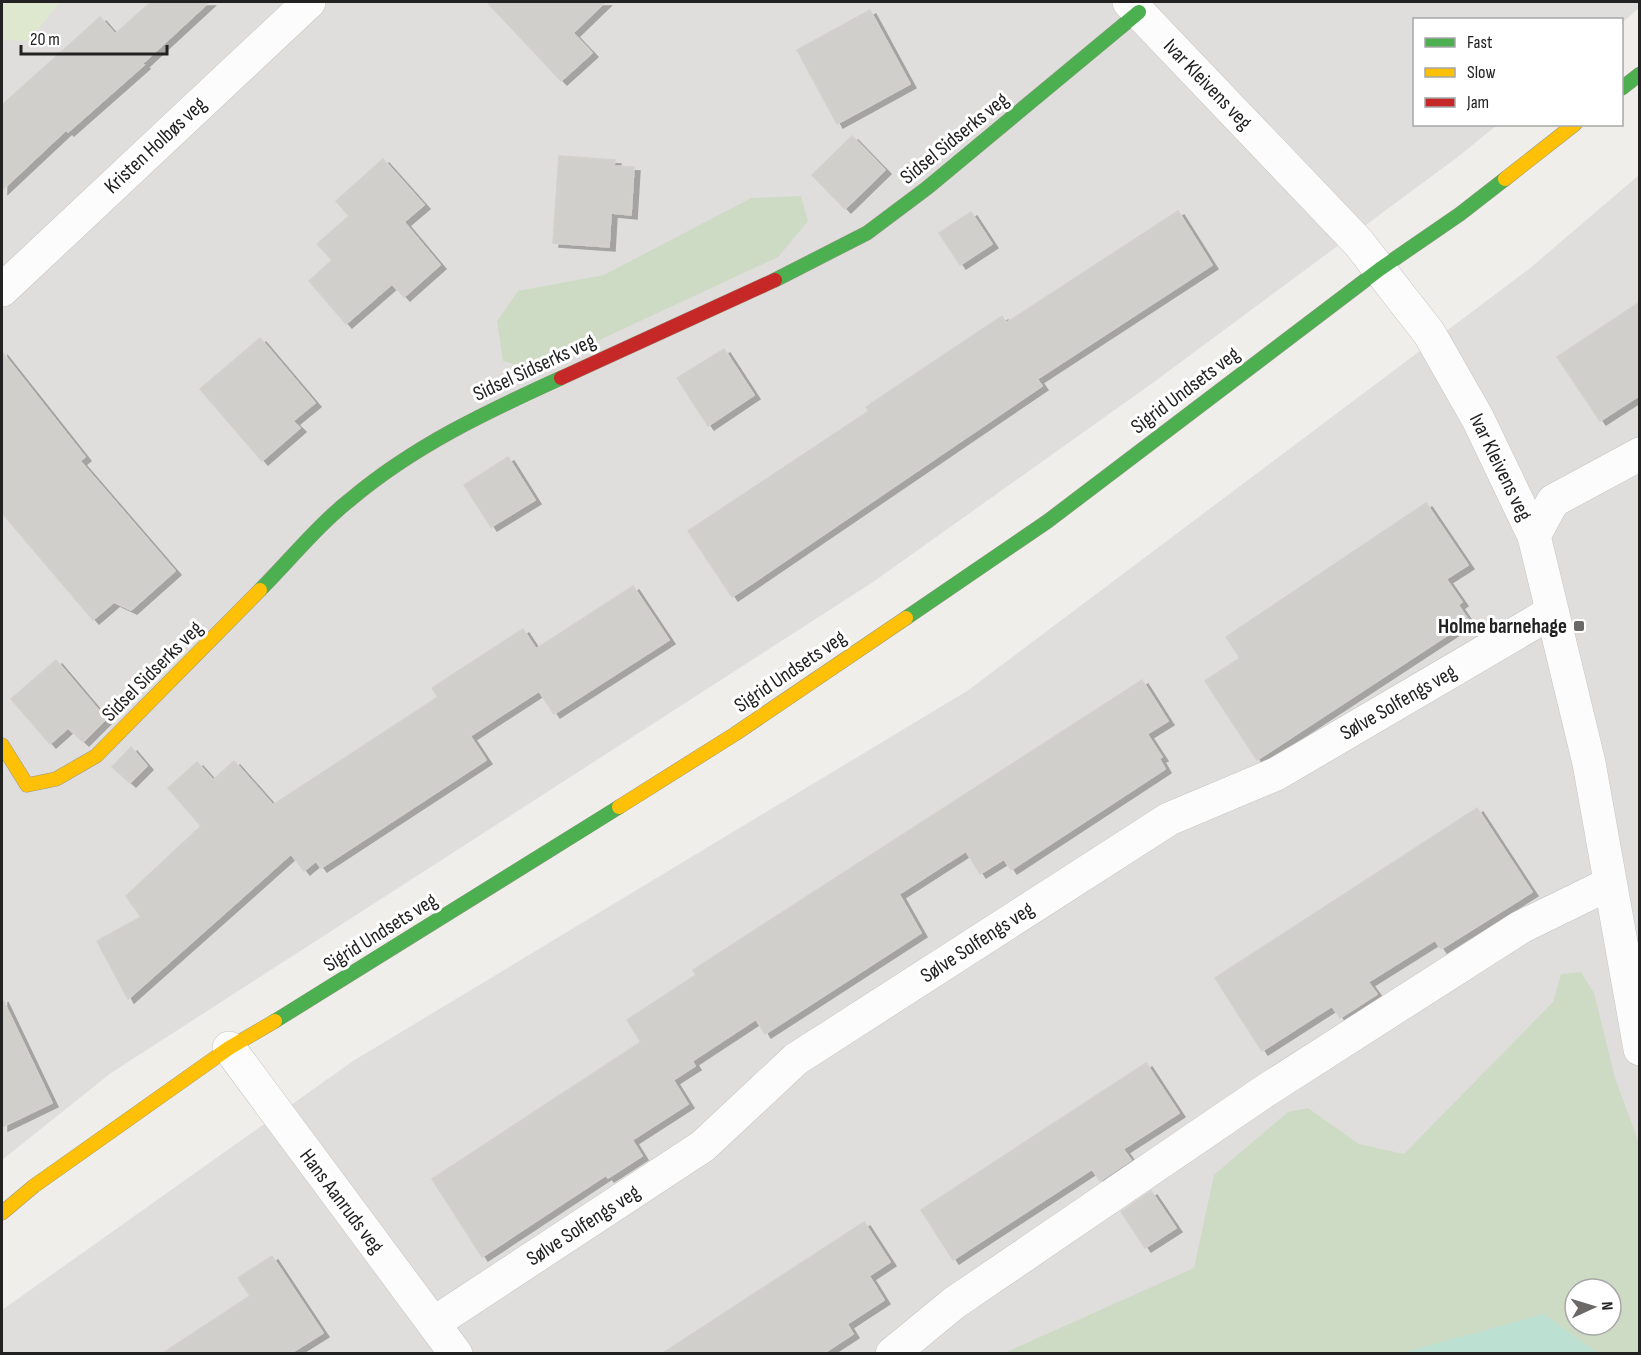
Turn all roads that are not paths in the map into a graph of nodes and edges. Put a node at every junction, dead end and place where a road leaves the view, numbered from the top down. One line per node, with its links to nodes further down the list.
1 (309, 2): 7 (street, Kristen Holbøs veg)
2 (1134, 7): 6 (street, Ivar Kleivens veg); 11 (street, Sidsel Sidserks veg)
3 (1640, 74): 4 (street)
4 (1623, 87)
5 (1572, 126): 6 (street, Sigrid Undsets veg)
6 (1380, 269): 9 (street, Ivar Kleivens veg); 14 (street, Sigrid Undsets veg)
7 (2, 290)
8 (1640, 454): 9 (street)
9 (1534, 536): 10 (street, Ivar Kleivens veg)
10 (1552, 612): 12 (street, Ivar Kleivens veg); 17 (street, Sølve Solfengs veg)
11 (2, 745)
12 (1609, 884): 13 (street, Ivar Kleivens veg); 19 (street)
13 (1628, 931): 15 (street, Ivar Kleivens veg)
14 (229, 1048): 16 (street, Sigrid Undsets veg); 17 (street, Hans Aanruds veg)
15 (1640, 1049)
16 (2, 1213)
17 (434, 1323): 18 (street, Hans Aanruds veg)
18 (456, 1353)
19 (892, 1353)

